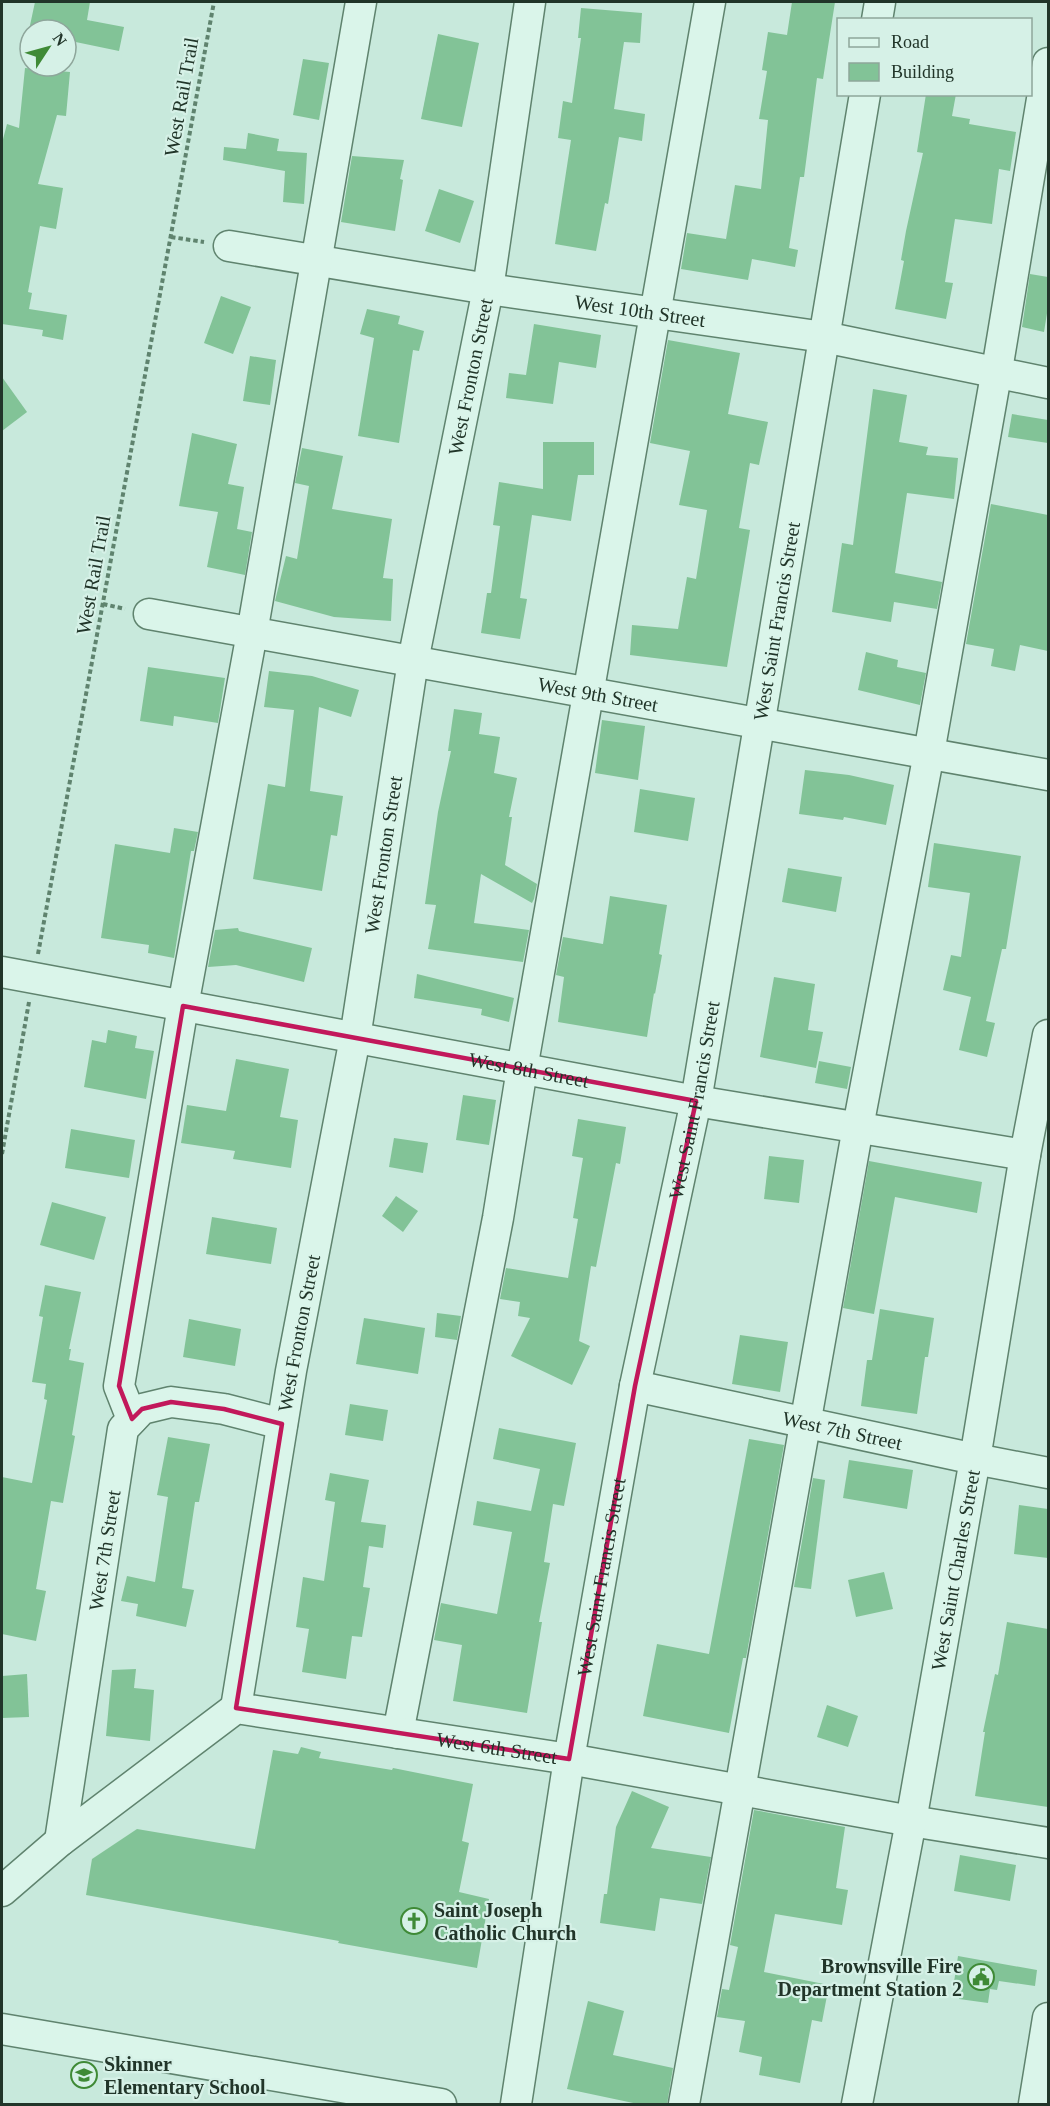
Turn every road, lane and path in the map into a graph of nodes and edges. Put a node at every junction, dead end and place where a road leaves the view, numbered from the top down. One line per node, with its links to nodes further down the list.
1 (214, 2): 9 (path, West Rail Trail)
2 (361, 2): 11 (street)
3 (530, 2): 12 (street, West Fronton Street)
4 (710, 2): 13 (street)
5 (880, 2): 6 (street)
6 (877, 18)
7 (1048, 63): 15 (street)
8 (865, 96): 14 (street, West Saint Francis Street)
9 (171, 237): 10 (path); 25 (path, West Rail Trail)
10 (229, 246): 11 (street, West 10th Street)
11 (317, 261): 12 (street, West 10th Street); 18 (street)
12 (488, 289): 13 (street, West 10th Street); 19 (street, West Fronton Street)
13 (655, 312): 14 (street, West 10th Street); 20 (street)
14 (824, 337): 15 (street, West 10th Street); 21 (street, West Saint Francis Street)
15 (997, 372): 16 (street, West 10th Street); 22 (street)
16 (1048, 383)
17 (149, 614): 18 (street, West 9th Street)
18 (252, 633): 19 (street, West 9th Street); 26 (street)
19 (413, 661): 20 (street, West 9th Street); 28 (street, West Fronton Street)
20 (588, 692): 21 (street, West 9th Street); 29 (street)
21 (761, 723): 22 (street, West 9th Street); 30 (street, West Saint Francis Street)
22 (929, 753): 23 (street, West 9th Street); 32 (street)
23 (1048, 775)
24 (2, 972): 25 (street, West 8th Street)
25 (34, 978): 26 (street, West 8th Street); 33 (path, West Rail Trail)
26 (183, 1006): 28 (street, West 8th Street); 36 (street)
27 (1048, 1035): 31 (street, West Saint Charles Street)
28 (355, 1038): 29 (street, West 8th Street); 38 (street, West Fronton Street)
29 (522, 1069): 30 (street, West 8th Street); 42 (street)
30 (696, 1101): 32 (street, West 8th Street); 35 (street, West Saint Francis Street)
31 (1042, 1102): 34 (street, West Saint Charles Street)
32 (858, 1128): 34 (street, West 8th Street); 37 (street)
33 (2, 1154)
34 (1025, 1155): 39 (street, West Saint Charles Street)
35 (635, 1386): 37 (street, West 7th Street); 43 (street, West Saint Francis Street)
36 (132, 1419): 38 (street); 46 (street, West 7th Street)
37 (806, 1422): 39 (street, West 7th Street); 44 (street)
38 (282, 1424): 41 (street, West Fronton Street)
39 (975, 1459): 40 (street, West 7th Street); 45 (street, West Saint Charles Street)
40 (1048, 1473)
41 (236, 1708): 42 (street, West 6th Street); 46 (street)
42 (398, 1733): 43 (street, West 6th Street)
43 (569, 1759): 44 (street, West 6th Street); 52 (street, West Saint Francis Street)
44 (741, 1790): 45 (street, West 6th Street); 53 (street)
45 (911, 1821): 47 (street, West 6th Street); 54 (street, West Saint Charles Street)
46 (60, 1841): 48 (street)
47 (1048, 1843)
48 (2, 1891)
49 (1048, 2018): 55 (street)
50 (2, 2029): 51 (street)
51 (441, 2104)
52 (516, 2104)
53 (684, 2104)
54 (857, 2104)
55 (1034, 2104)

